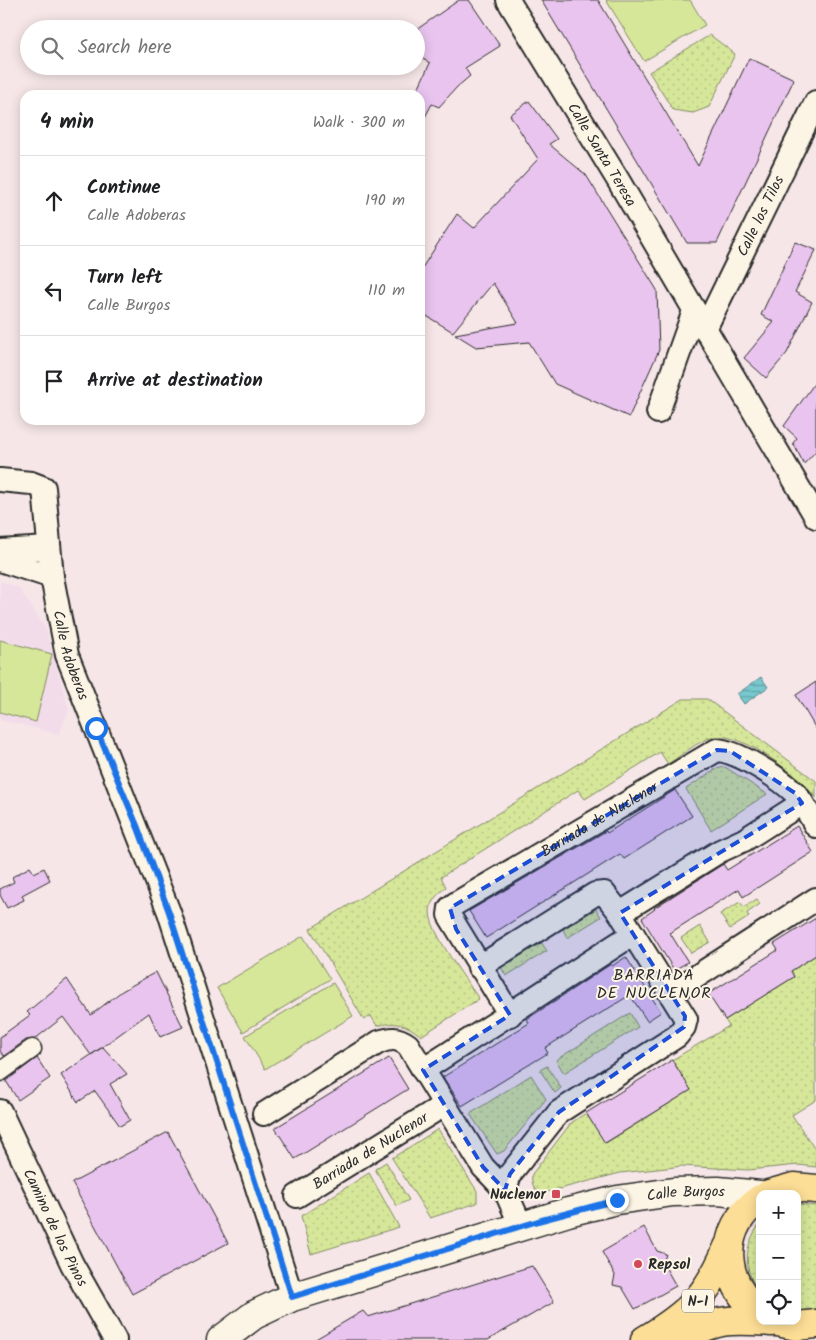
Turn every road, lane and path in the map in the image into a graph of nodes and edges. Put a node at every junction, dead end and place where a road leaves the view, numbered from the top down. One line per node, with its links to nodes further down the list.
1 (508, 0): 3 (street, Calle Santa Teresa)
2 (816, 102): 3 (street, Calle los Tilos)
3 (700, 320): 4 (street); 6 (street, Calle Santa Teresa)
4 (658, 412)
5 (0, 480): 7 (street, Calle Adoberas)
6 (816, 517)
7 (48, 548): 8 (street); 10 (street, Calle Adoberas)
8 (0, 551)
9 (0, 560): 10 (street)
10 (52, 577): 33 (street, Calle Adoberas)
11 (802, 803): 12 (street, Barriada de Nuclenor); 14 (street); 16 (street, Barriada de Nuclenor)
12 (816, 826)
13 (816, 899): 17 (street)
14 (620, 913): 15 (street); 16 (street)
15 (633, 934): 17 (street); 18 (street)
16 (479, 967): 18 (street, Barriada de Nuclenor)
17 (671, 993): 26 (street)
18 (510, 1015): 20 (street)
19 (32, 1049): 21 (street)
20 (424, 1070): 22 (street, Barriada de Nuclenor); 24 (street, Barriada de Nuclenor)
21 (0, 1072)
22 (444, 1105): 26 (street, Barriada de Nuclenor); 29 (street, Barriada de Nuclenor)
23 (0, 1112): 39 (street, Camino de los Pinos)
24 (264, 1114)
25 (816, 1189): 27 (highway)
26 (505, 1190): 31 (street, Barriada de Nuclenor)
27 (783, 1190)
28 (756, 1195): 31 (main road, Calle Burgos)
29 (297, 1196)
30 (756, 1203): 32 (highway, N-I)
31 (521, 1226): 33 (main road, Calle Burgos)
32 (730, 1243): 34 (highway, N-I); 41 (highway, N-I)
33 (292, 1297): 40 (main road, Calle Burgos)
34 (756, 1310)
35 (756, 1319): 42 (highway, N-I)
36 (816, 1324): 37 (highway, N-I)
37 (793, 1325)
38 (816, 1328): 43 (main road)
39 (114, 1340)
40 (221, 1340)
41 (645, 1340)
42 (678, 1340)
43 (813, 1340)

